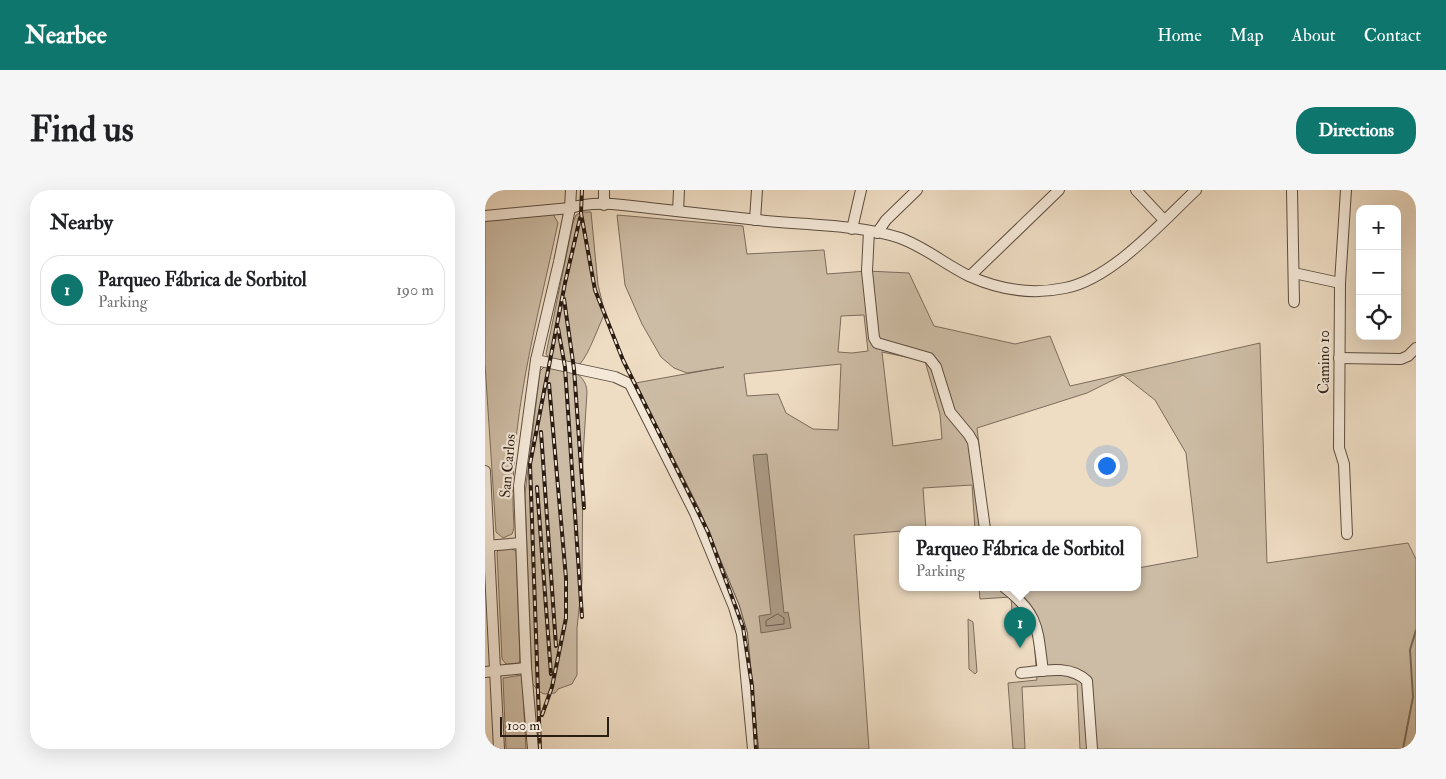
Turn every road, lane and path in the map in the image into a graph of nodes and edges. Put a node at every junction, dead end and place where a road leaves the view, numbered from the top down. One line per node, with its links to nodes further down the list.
1 (571, 190): 13 (street, San Carlos)
2 (604, 190): 12 (street)
3 (679, 190): 14 (street)
4 (757, 190): 16 (street)
5 (861, 190): 18 (street)
6 (917, 190): 19 (street)
7 (1059, 190): 21 (street)
8 (1136, 190): 17 (street)
9 (1196, 190): 17 (street)
10 (1292, 190): 20 (street)
11 (1346, 190): 22 (street, Camino 10)
12 (604, 205): 13 (street); 14 (street)
13 (570, 208): 15 (street); 26 (street, San Carlos)
14 (678, 211): 16 (street)
15 (485, 216)
16 (755, 220): 18 (street)
17 (1164, 220): 21 (street)
18 (852, 229): 19 (street)
19 (873, 232): 21 (street); 28 (street)
20 (1294, 273): 22 (street); 23 (street)
21 (970, 276)
22 (1340, 283): 25 (street, Camino 10)
23 (1294, 302)
24 (1416, 348): 25 (street)
25 (1339, 358): 29 (street, Camino 10)
26 (536, 360): 30 (street, San Carlos); 39 (street)
27 (485, 471): 31 (street)
28 (985, 526)
29 (1347, 534)
30 (521, 543): 31 (street); 33 (street, San Carlos)
31 (487, 546): 34 (street)
32 (1009, 591): 35 (street)
33 (526, 668): 34 (street); 38 (street, San Carlos)
34 (490, 671): 37 (street)
35 (1043, 671): 36 (street); 40 (street)
36 (1021, 673)
37 (499, 749)
38 (533, 749)
39 (753, 749)
40 (1092, 749)

